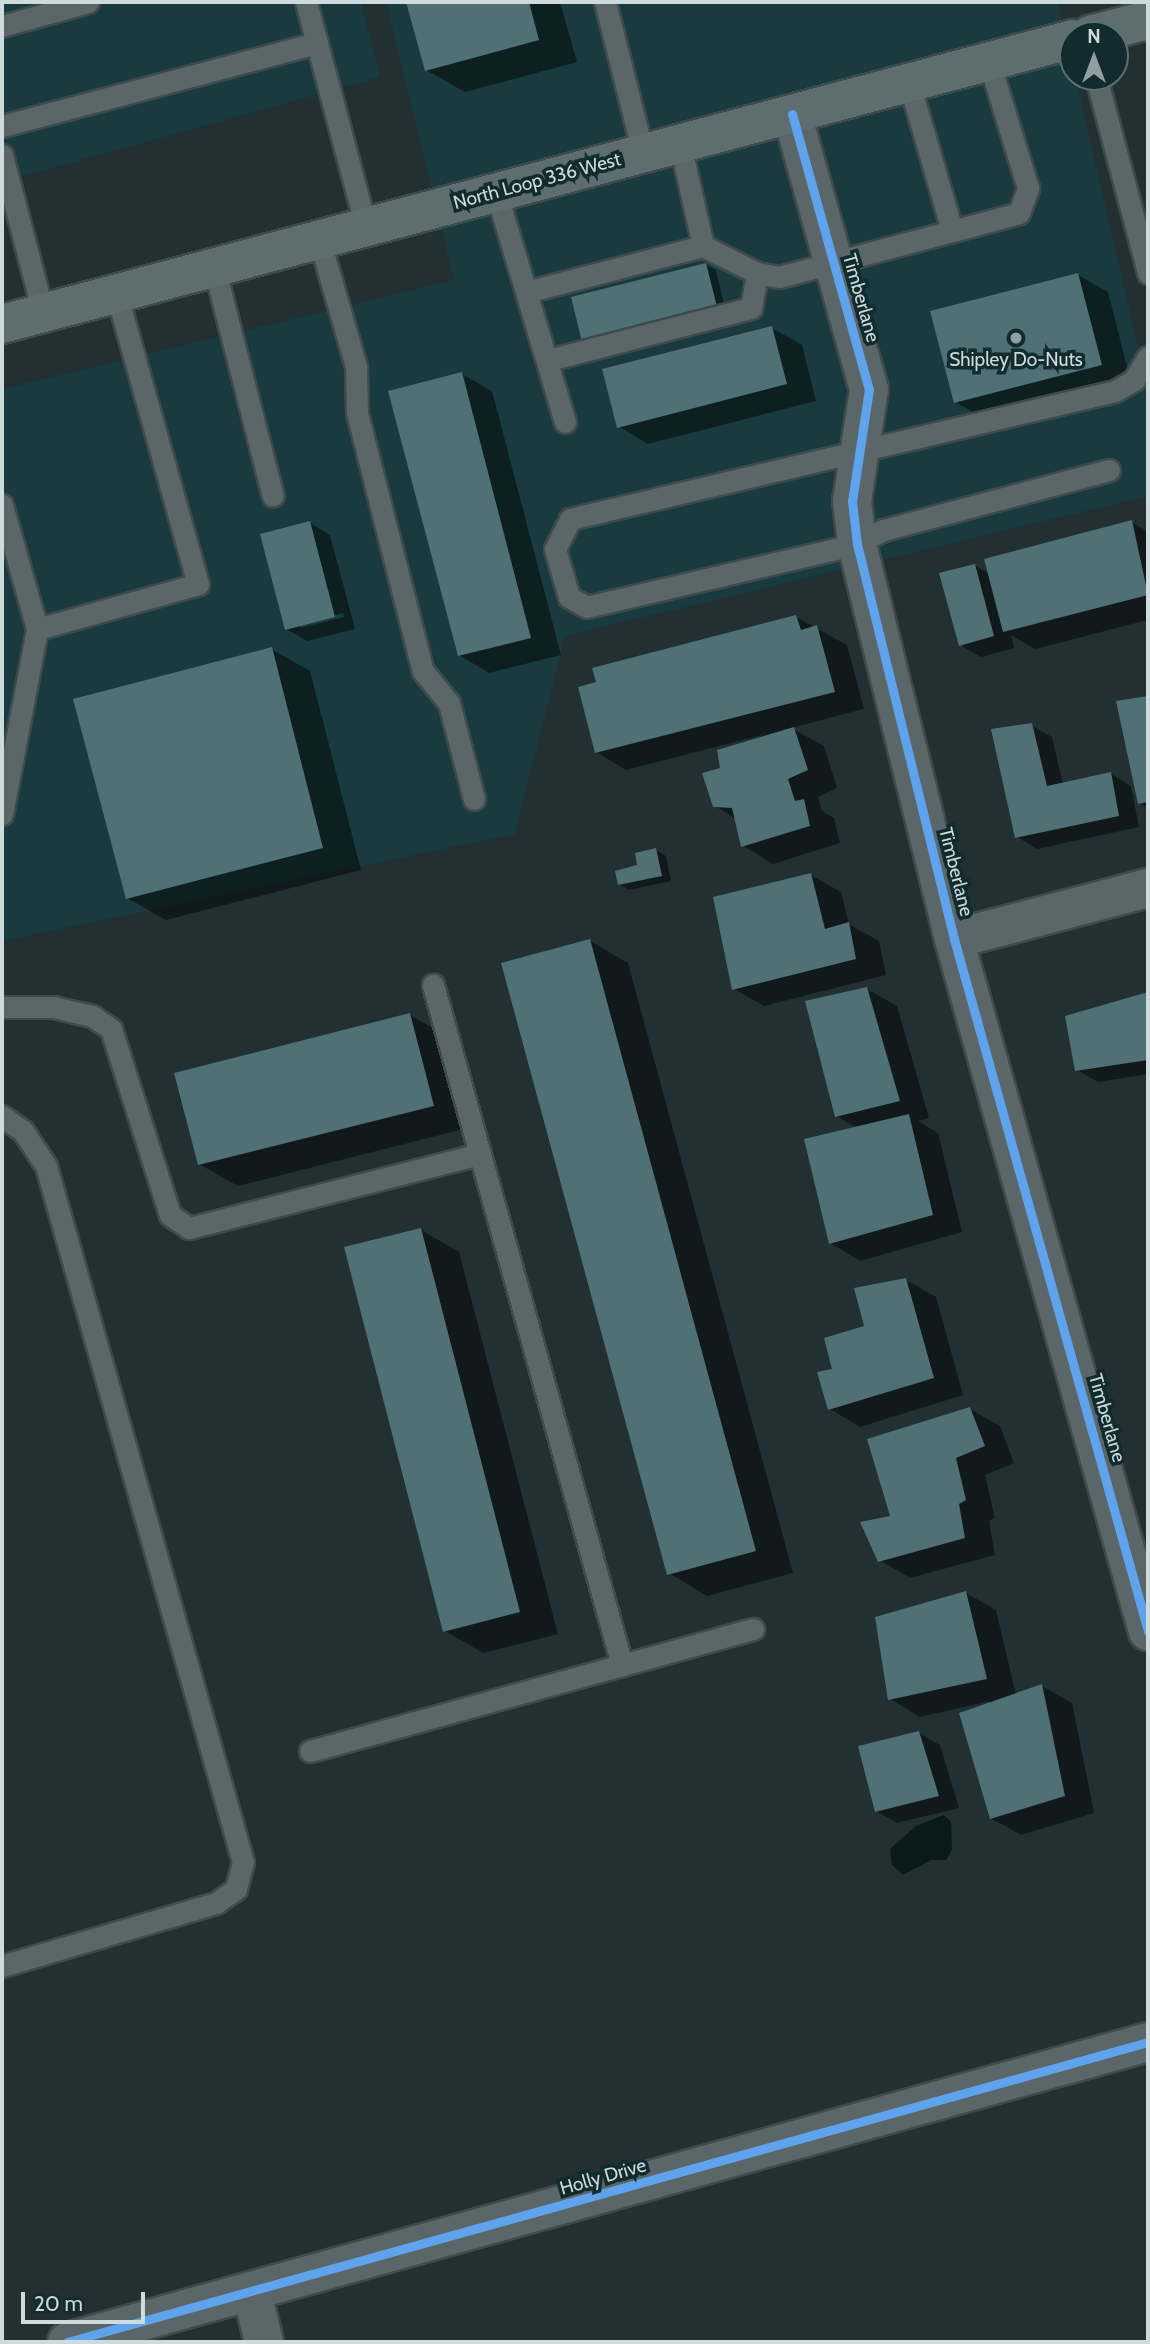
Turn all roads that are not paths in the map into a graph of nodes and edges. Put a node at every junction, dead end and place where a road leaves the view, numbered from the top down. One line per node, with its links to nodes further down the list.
1 (88, 2): 6 (lane)
2 (306, 2): 7 (lane)
3 (605, 2): 15 (lane)
4 (1148, 20): 5 (main road)
5 (1129, 25)
6 (2, 26)
7 (317, 43): 13 (lane); 18 (lane)
8 (1059, 43): 9 (main road, North Loop 336 West)
9 (989, 62): 10 (main road, North Loop 336 West); 19 (lane)
10 (909, 83): 12 (main road, North Loop 336 West); 19 (lane)
11 (1100, 91): 25 (lane)
12 (792, 114): 14 (main road, North Loop 336 West); 22 (street, Timberlane)
13 (2, 126)
14 (680, 144): 15 (main road, North Loop 336 West); 21 (lane)
15 (643, 153): 17 (main road, North Loop 336 West)
16 (2, 155): 28 (lane)
17 (496, 192): 18 (main road, North Loop 336 West); 26 (lane)
18 (366, 227): 20 (main road, North Loop 336 West)
19 (952, 230): 22 (lane)
20 (319, 239): 23 (main road, North Loop 336 West); 39 (lane)
21 (703, 246): 24 (lane); 26 (lane)
22 (833, 261): 24 (lane); 33 (street, Timberlane)
23 (214, 267): 27 (main road, North Loop 336 West); 35 (lane)
24 (757, 273): 31 (lane)
25 (1148, 273)
26 (530, 291): 31 (lane)
27 (116, 293): 28 (main road, North Loop 336 West); 38 (lane)
28 (43, 312): 29 (main road, North Loop 336 West)
29 (2, 324)
30 (1148, 357): 33 (lane)
31 (548, 360): 32 (lane)
32 (565, 422)
33 (857, 454): 37 (street, Timberlane); 37 (lane)
34 (1109, 470): 37 (lane)
35 (273, 496)
36 (2, 505): 38 (lane)
37 (857, 544): 42 (street, Timberlane)
38 (37, 629): 40 (lane)
39 (474, 799)
40 (2, 814)
41 (1148, 888): 42 (street)
42 (954, 939): 47 (street, Timberlane)
43 (433, 985): 46 (lane)
44 (2, 1007): 46 (lane)
45 (2, 1116): 52 (lane)
46 (480, 1154): 50 (lane)
47 (1133, 1520): 49 (street, Timberlane)
48 (753, 1629): 50 (lane)
49 (1148, 1631)
50 (622, 1665): 51 (lane)
51 (310, 1751)
52 (2, 1966)
53 (1148, 2042): 54 (street, Holly Drive)
54 (252, 2293): 55 (street, Holly Drive); 56 (street)
55 (67, 2342)
56 (264, 2342)

